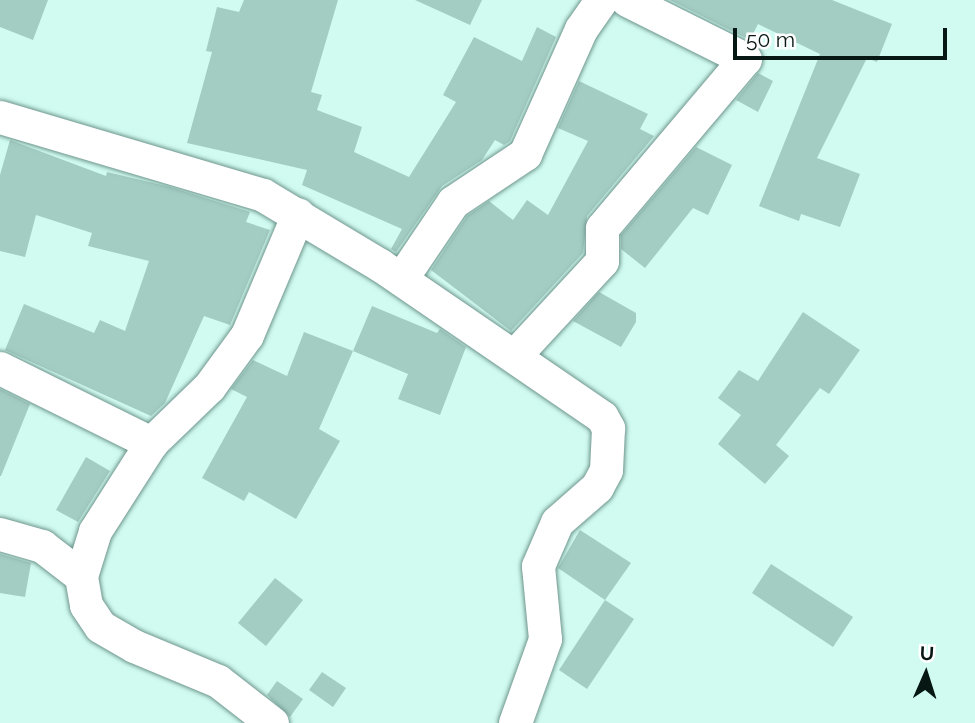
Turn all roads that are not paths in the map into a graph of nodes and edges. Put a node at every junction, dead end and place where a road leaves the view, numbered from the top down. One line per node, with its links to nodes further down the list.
1 (601, 0): 5 (street)
2 (626, 0): 6 (street)
3 (0, 117): 4 (street)
4 (298, 214): 5 (street); 8 (street)
5 (401, 279): 6 (street)
6 (515, 355): 12 (street)
7 (0, 368): 8 (street)
8 (151, 443): 10 (street)
9 (0, 534): 10 (street)
10 (81, 576): 11 (street)
11 (272, 723)
12 (515, 723)

